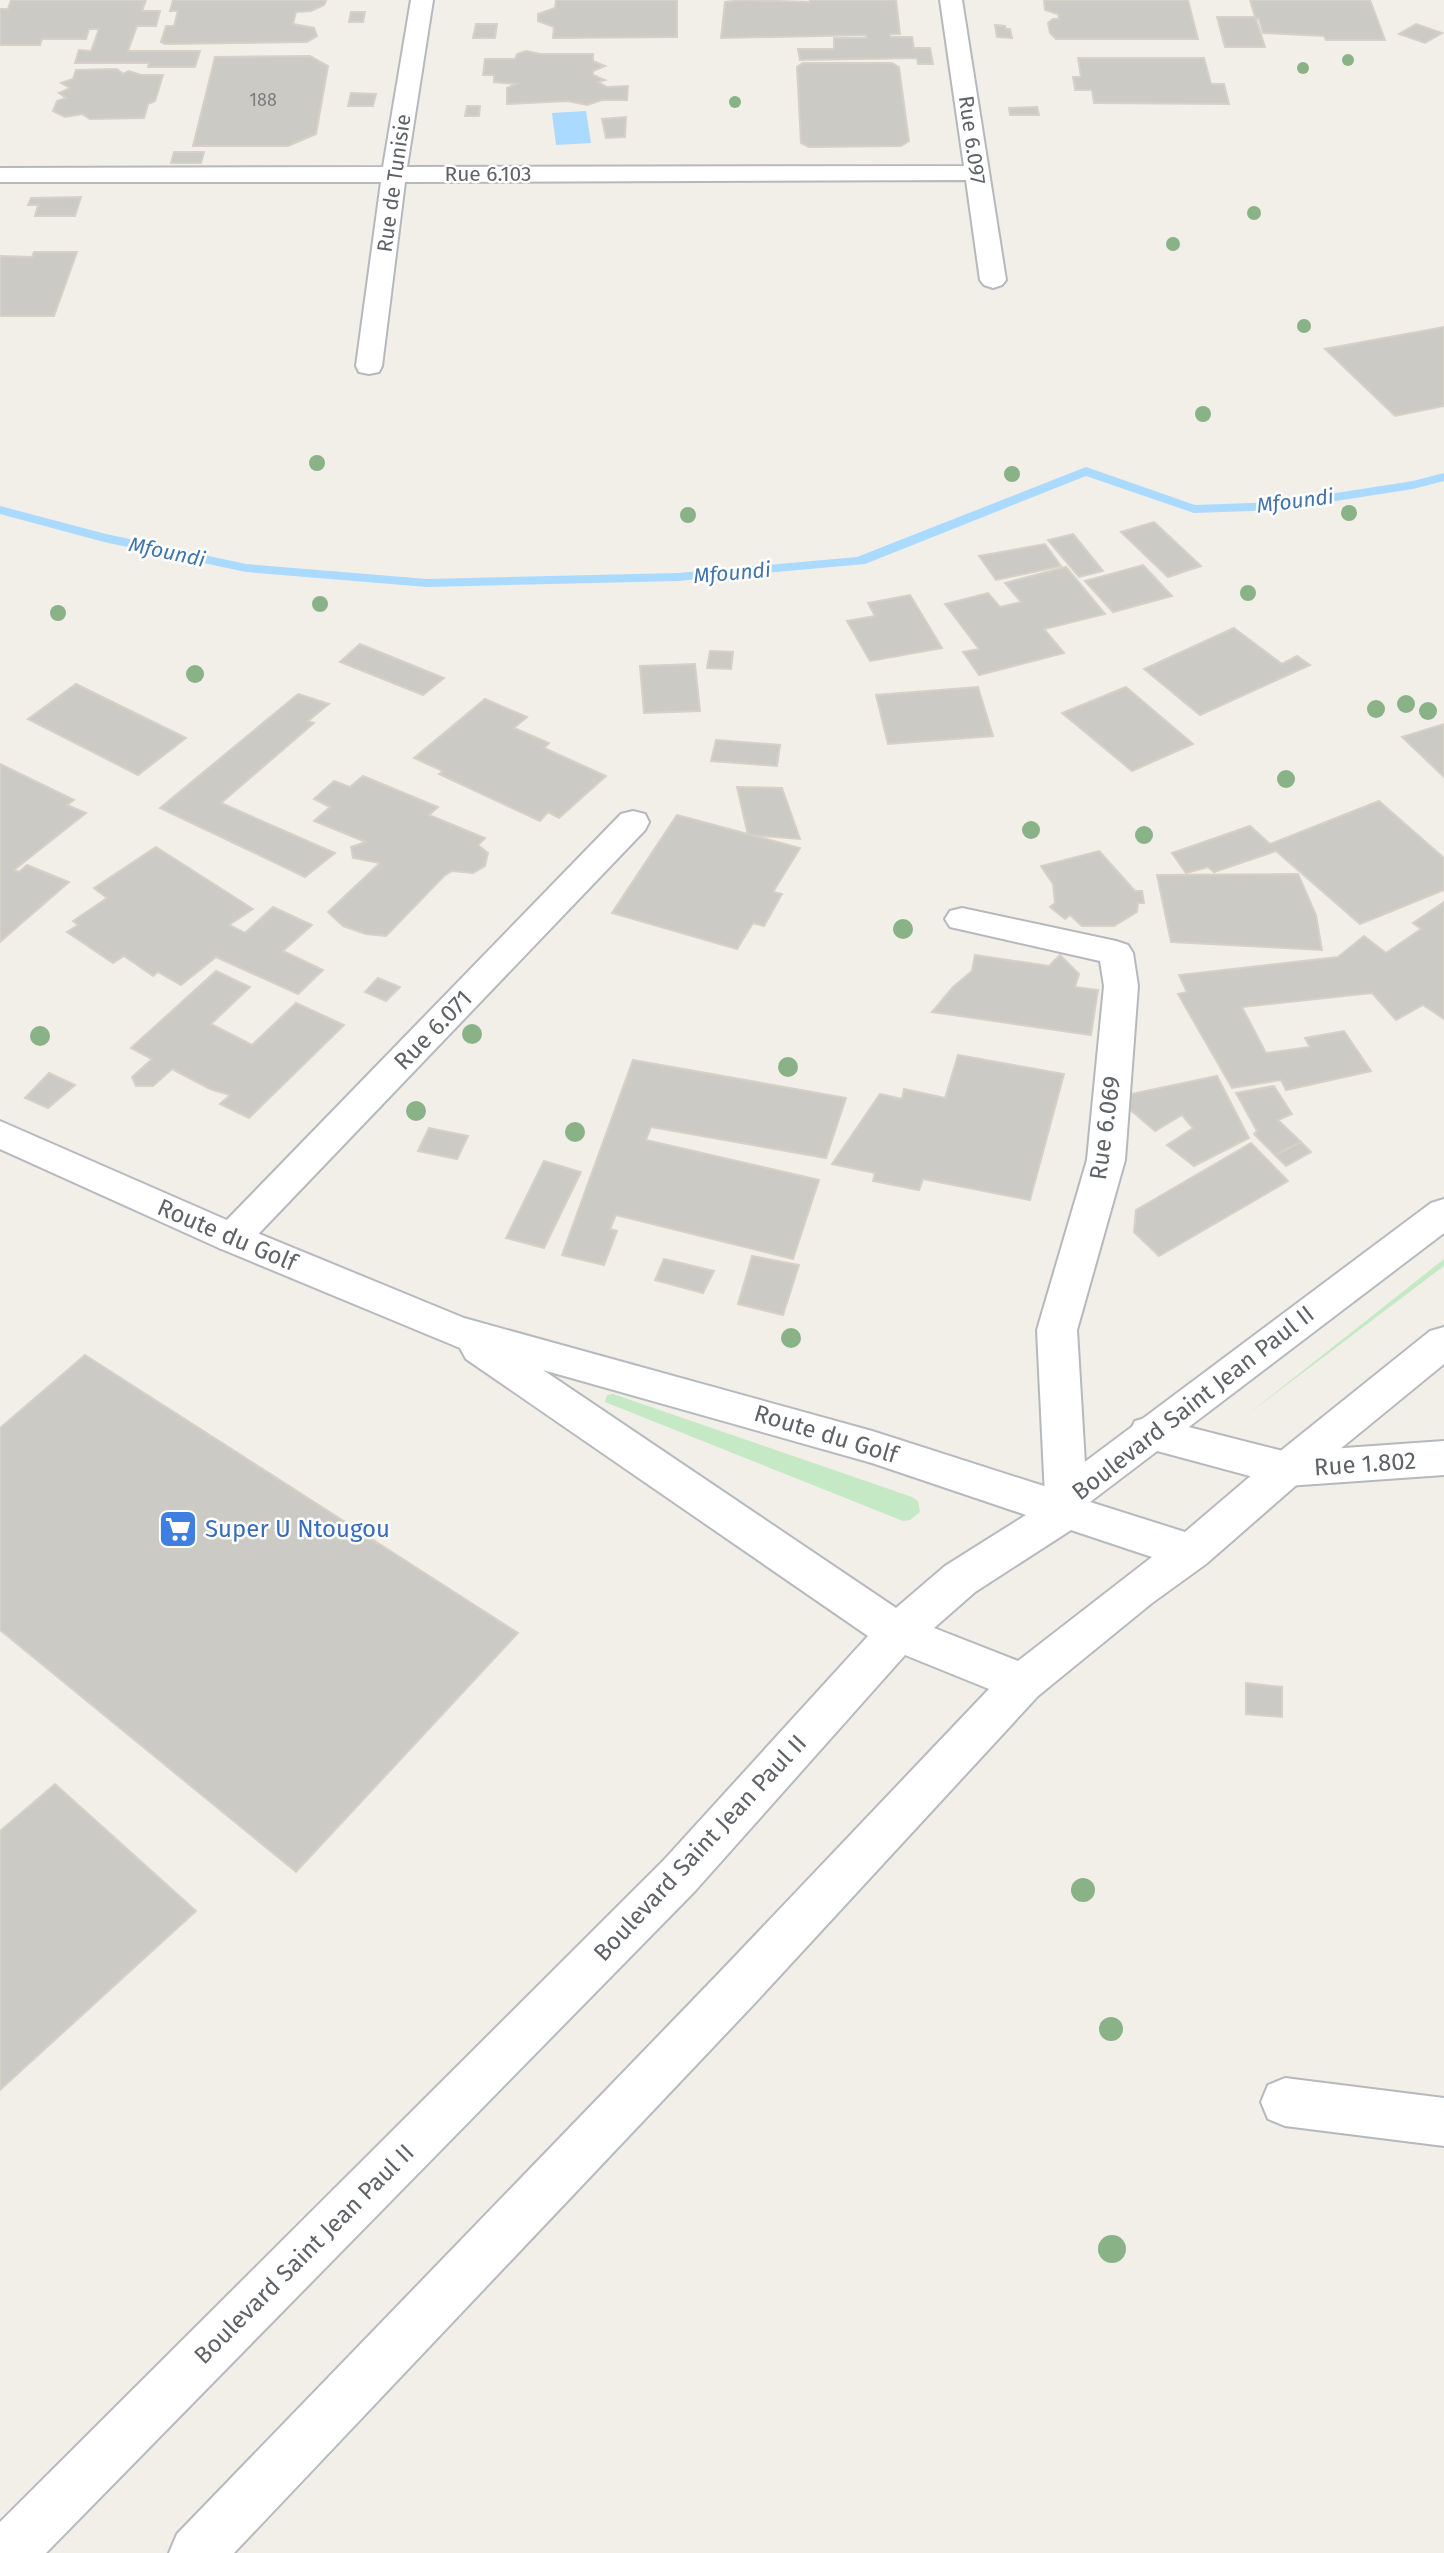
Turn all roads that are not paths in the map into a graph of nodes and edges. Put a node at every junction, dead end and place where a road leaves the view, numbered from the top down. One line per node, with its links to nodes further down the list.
1 (422, 0): 4 (street, Rue de Tunisie)
2 (951, 0): 3 (street, Rue 6.097)
3 (977, 173): 4 (street, Rue 6.103); 6 (street, Rue 6.097)
4 (394, 174): 5 (street, Rue 6.103); 7 (street, Rue de Tunisie)
5 (0, 175)
6 (993, 280)
7 (369, 366)
8 (633, 822): 12 (street, Rue 6.071)
9 (962, 919): 18 (street, Rue 6.069)
10 (0, 1134): 12 (street, Route du Golf)
11 (1444, 1213): 15 (street, Boulevard Saint Jean Paul II)
12 (232, 1238): 13 (street, Route du Golf)
13 (455, 1331): 18 (street, Route du Golf); 20 (street, Route du Golf)
14 (1444, 1342): 17 (street)
15 (1149, 1433): 17 (street, Rue 1.802); 18 (street, Boulevard Saint Jean Paul II)
16 (1444, 1458): 17 (street, Rue 1.802)
17 (1287, 1469): 19 (street)
18 (1066, 1504): 19 (street, Route du Golf); 20 (street, Boulevard Saint Jean Paul II)
19 (1191, 1552): 21 (street)
20 (898, 1633): 21 (street, Route du Golf); 24 (street, Boulevard Saint Jean Paul II)
21 (1023, 1683): 25 (street)
22 (1284, 2102): 23 (street)
23 (1444, 2122)
24 (8, 2553)
25 (196, 2553)

